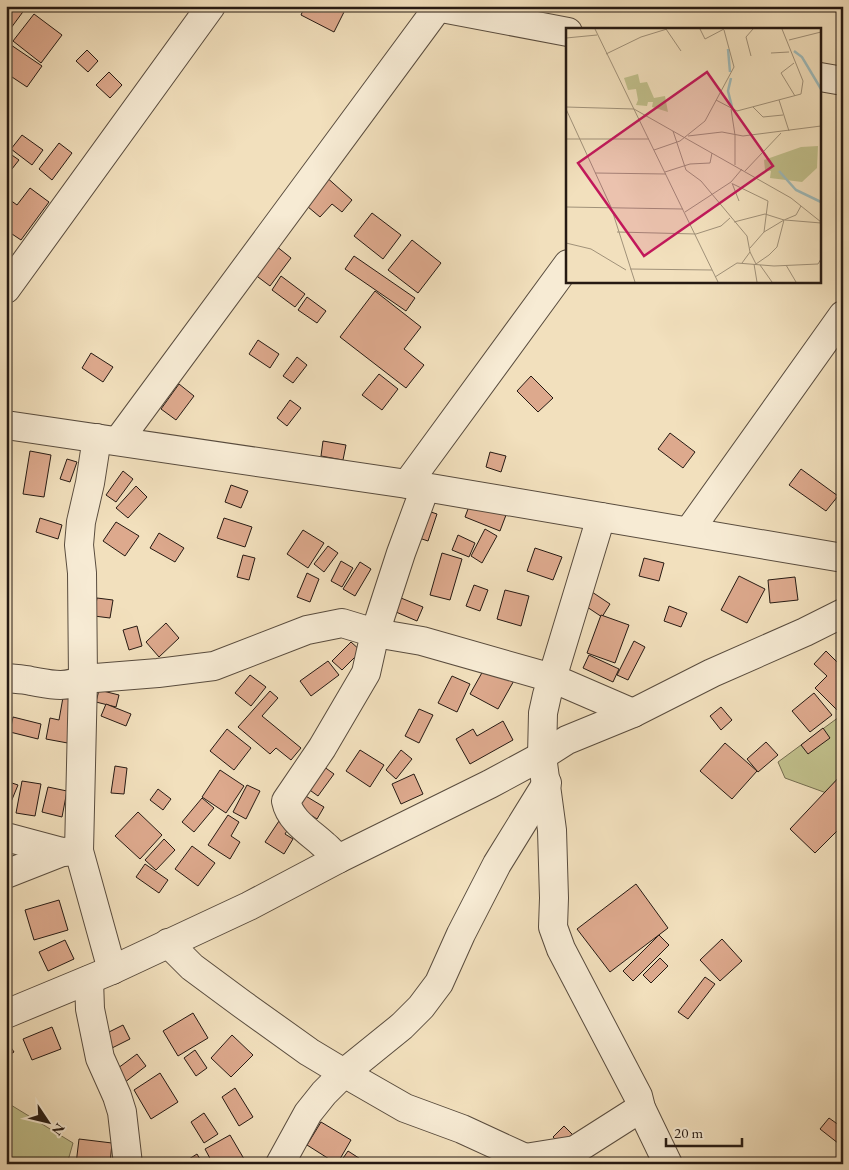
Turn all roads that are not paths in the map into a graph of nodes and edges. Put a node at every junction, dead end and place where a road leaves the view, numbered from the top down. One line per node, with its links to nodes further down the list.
1 (211, 6): 7 (street)
2 (436, 7): 3 (street); 10 (street)
3 (566, 32)
4 (822, 77): 5 (street)
5 (843, 81)
6 (566, 267): 11 (street)
7 (6, 289)
8 (843, 315): 13 (street)
9 (6, 425): 10 (street)
10 (107, 440): 11 (street); 19 (street)
11 (416, 486): 12 (street); 16 (street)
12 (601, 517): 13 (street); 18 (street)
13 (689, 531): 14 (street)
14 (843, 558)
15 (843, 613): 20 (street)
16 (375, 633): 18 (street); 19 (street); 25 (street)
17 (6, 678): 19 (street)
18 (552, 678): 20 (street); 21 (street)
19 (83, 679): 24 (street)
20 (633, 713): 21 (street)
21 (542, 756): 22 (street); 25 (street)
22 (547, 783): 30 (street); 31 (street)
23 (6, 837): 24 (street)
24 (71, 852): 26 (street); 28 (street)
25 (338, 859): 27 (street)
26 (6, 874)
27 (168, 943): 28 (street); 30 (street)
28 (101, 975): 29 (street); 33 (street)
29 (6, 1014)
30 (344, 1073): 32 (street); 34 (street)
31 (641, 1108): 32 (street); 35 (street)
32 (520, 1161)
33 (128, 1164)
34 (280, 1164)
35 (668, 1164)

